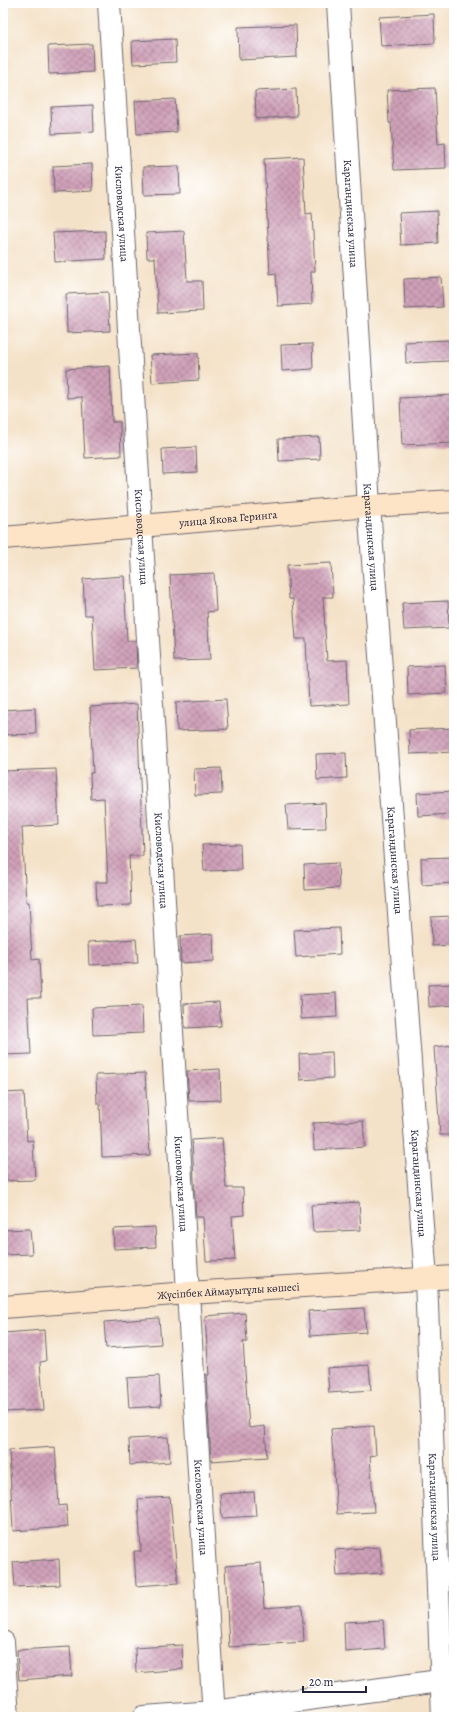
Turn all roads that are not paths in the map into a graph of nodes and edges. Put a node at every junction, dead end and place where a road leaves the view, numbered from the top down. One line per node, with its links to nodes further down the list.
1 (109, 3): 5 (street, Кисловодская улица)
2 (338, 3): 4 (street, Карагандинская улица)
3 (454, 501): 4 (street, улица Якова Геринга)
4 (369, 506): 5 (street, улица Якова Геринга); 8 (street, Карагандинская улица)
5 (141, 526): 6 (street, улица Якова Геринга); 9 (street, Кисловодская улица)
6 (3, 538)
7 (454, 1277): 8 (street, Жүсіпбек Аймауытұлы көшесі)
8 (426, 1279): 9 (street, Жүсіпбек Аймауытұлы көшесі); 12 (street, Карагандинская улица)
9 (188, 1293): 10 (street, Жүсіпбек Аймауытұлы көшесі); 13 (street, Кисловодская улица)
10 (3, 1307)
11 (3, 1642): 14 (street)
12 (448, 1679): 13 (street); 16 (street, Карагандинская улица)
13 (214, 1714): 15 (street)
14 (8, 1717)
15 (144, 1717)
16 (443, 1717)

